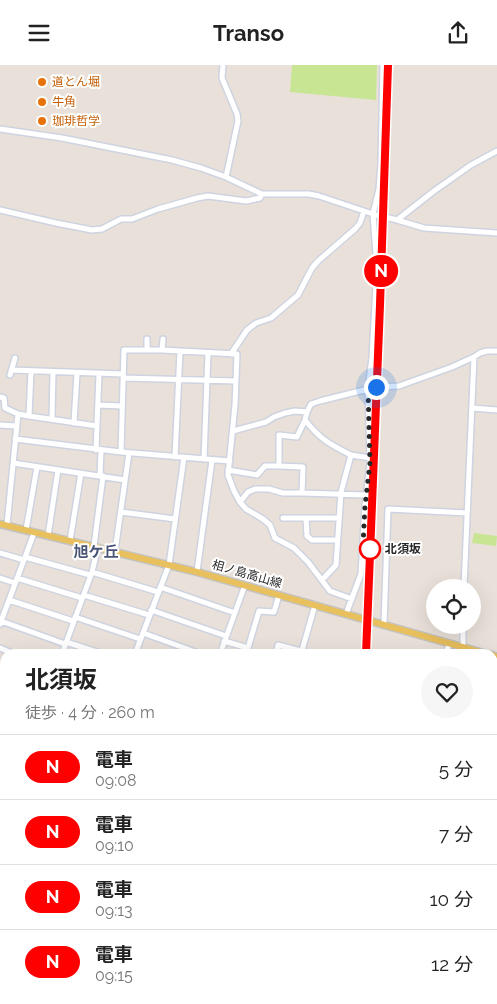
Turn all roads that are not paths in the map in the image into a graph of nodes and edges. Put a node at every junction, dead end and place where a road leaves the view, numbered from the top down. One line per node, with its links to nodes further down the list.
1 (223, 65): 5 (street)
2 (383, 65): 9 (street)
3 (0, 129): 5 (street)
4 (497, 151): 10 (street)
5 (226, 177): 6 (street)
6 (262, 194): 7 (street); 8 (street)
7 (0, 210)
8 (364, 211): 9 (street); 19 (street)
9 (373, 214): 10 (street); 30 (street)
10 (397, 220): 11 (street)
11 (497, 233)
12 (147, 339): 14 (street)
13 (163, 339): 15 (street)
14 (147, 350): 15 (street); 26 (street)
15 (162, 350): 16 (street)
16 (180, 351): 18 (street); 27 (street)
17 (497, 351): 20 (street)
18 (208, 353): 19 (street); 28 (street)
19 (231, 354): 29 (street)
20 (474, 357): 30 (street); 34 (street)
21 (15, 358): 22 (street)
22 (31, 371): 23 (street); 38 (street)
23 (54, 372): 24 (street); 39 (street)
24 (77, 373): 25 (street); 41 (street)
25 (99, 373): 26 (street); 32 (street)
26 (123, 376): 27 (street); 33 (street)
27 (178, 379): 28 (street); 51 (street)
28 (207, 380): 29 (street); 54 (street)
29 (236, 381): 45 (street)
30 (368, 389): 36 (street); 53 (street)
31 (0, 397): 37 (street)
32 (98, 405): 33 (street); 44 (street)
33 (122, 406): 48 (street)
34 (472, 408): 35 (street); 70 (street)
35 (497, 410)
36 (307, 412): 40 (street); 45 (street)
37 (18, 414): 38 (street); 43 (street)
38 (29, 416): 39 (street)
39 (52, 419): 41 (street)
40 (305, 420): 50 (street); 58 (street)
41 (74, 423): 44 (street)
42 (0, 425): 43 (street)
43 (16, 426): 46 (street)
44 (97, 426): 47 (street)
45 (233, 431): 56 (street)
46 (16, 439): 47 (street); 57 (street)
47 (98, 450): 48 (street); 63 (street)
48 (120, 452): 49 (street)
49 (129, 453): 51 (street); 64 (street)
50 (351, 455): 53 (street); 66 (street)
51 (175, 457): 52 (street)
52 (184, 457): 54 (street); 74 (street)
53 (370, 458): 67 (street)
54 (204, 459): 55 (street)
55 (212, 460): 56 (street); 86 (street)
56 (230, 461): 61 (street)
57 (13, 463): 59 (street); 75 (street)
58 (279, 466): 61 (street); 65 (street)
59 (37, 467): 60 (street); 76 (street)
60 (58, 470): 62 (street); 78 (street)
61 (228, 470): 68 (street)
62 (81, 473): 63 (street); 80 (street)
63 (101, 476): 64 (street); 81 (street)
64 (125, 480): 69 (street)
65 (302, 493): 66 (street); 68 (street)
66 (341, 494): 67 (street); 73 (street)
67 (366, 495): 97 (street)
68 (240, 502): 90 (street)
69 (121, 512): 74 (street); 82 (street)
70 (467, 513): 89 (street); 106 (street)
71 (283, 518): 72 (street)
72 (306, 518): 73 (street); 79 (street)
73 (339, 518): 79 (street)
74 (175, 519): 85 (street)
75 (3, 524): 76 (main road, 相ノ島高山線)
76 (26, 530): 77 (main road, 相ノ島高山線)
77 (34, 533): 78 (main road, 相ノ島高山線); 84 (street)
78 (48, 535): 80 (main road, 相ノ島高山線)
79 (337, 540): 90 (street)
80 (70, 541): 81 (main road, 相ノ島高山線)
81 (96, 547): 82 (main road, 相ノ島高山線); 87 (street)
82 (115, 551): 85 (main road, 相ノ島高山線)
83 (0, 553): 84 (street)
84 (25, 558): 87 (street); 91 (street)
85 (169, 565): 86 (main road, 相ノ島高山線); 93 (street)
86 (197, 572): 92 (main road, 相ノ島高山線)
87 (91, 574): 93 (street); 95 (street)
88 (0, 578): 91 (street)
89 (464, 579)
90 (322, 580): 97 (street)
91 (16, 581): 95 (street); 96 (street)
92 (245, 585): 94 (main road, 相ノ島高山線); 102 (street)
93 (159, 590): 101 (street); 102 (street)
94 (279, 595): 99 (main road, 相ノ島高山線); 110 (street)
95 (83, 596): 101 (street); 104 (street)
96 (9, 599): 100 (street); 104 (street)
97 (352, 599): 103 (street)
98 (0, 604): 100 (street)
99 (315, 605): 103 (main road, 相ノ島高山線); 121 (street)
100 (6, 607): 105 (street)
101 (150, 613): 107 (street); 110 (street)
102 (235, 613): 110 (street)
103 (346, 614): 106 (main road, 相ノ島高山線)
104 (74, 619): 109 (street); 111 (street)
105 (1, 622): 111 (street)
106 (384, 624): 112 (main road, 相ノ島高山線)
107 (142, 633): 109 (street); 117 (street)
108 (463, 634): 113 (street)
109 (140, 639): 116 (street)
110 (225, 639): 118 (street)
111 (66, 643): 114 (street); 115 (street)
112 (450, 643): 113 (main road, 相ノ島高山線); 122 (street)
113 (463, 647): 123 (main road, 相ノ島高山線)
114 (64, 649)
115 (86, 649)
116 (136, 649)
117 (188, 649)
118 (222, 649)
119 (277, 649): 120 (street)
120 (291, 649)
121 (302, 649)
122 (447, 649)
123 (470, 649)

